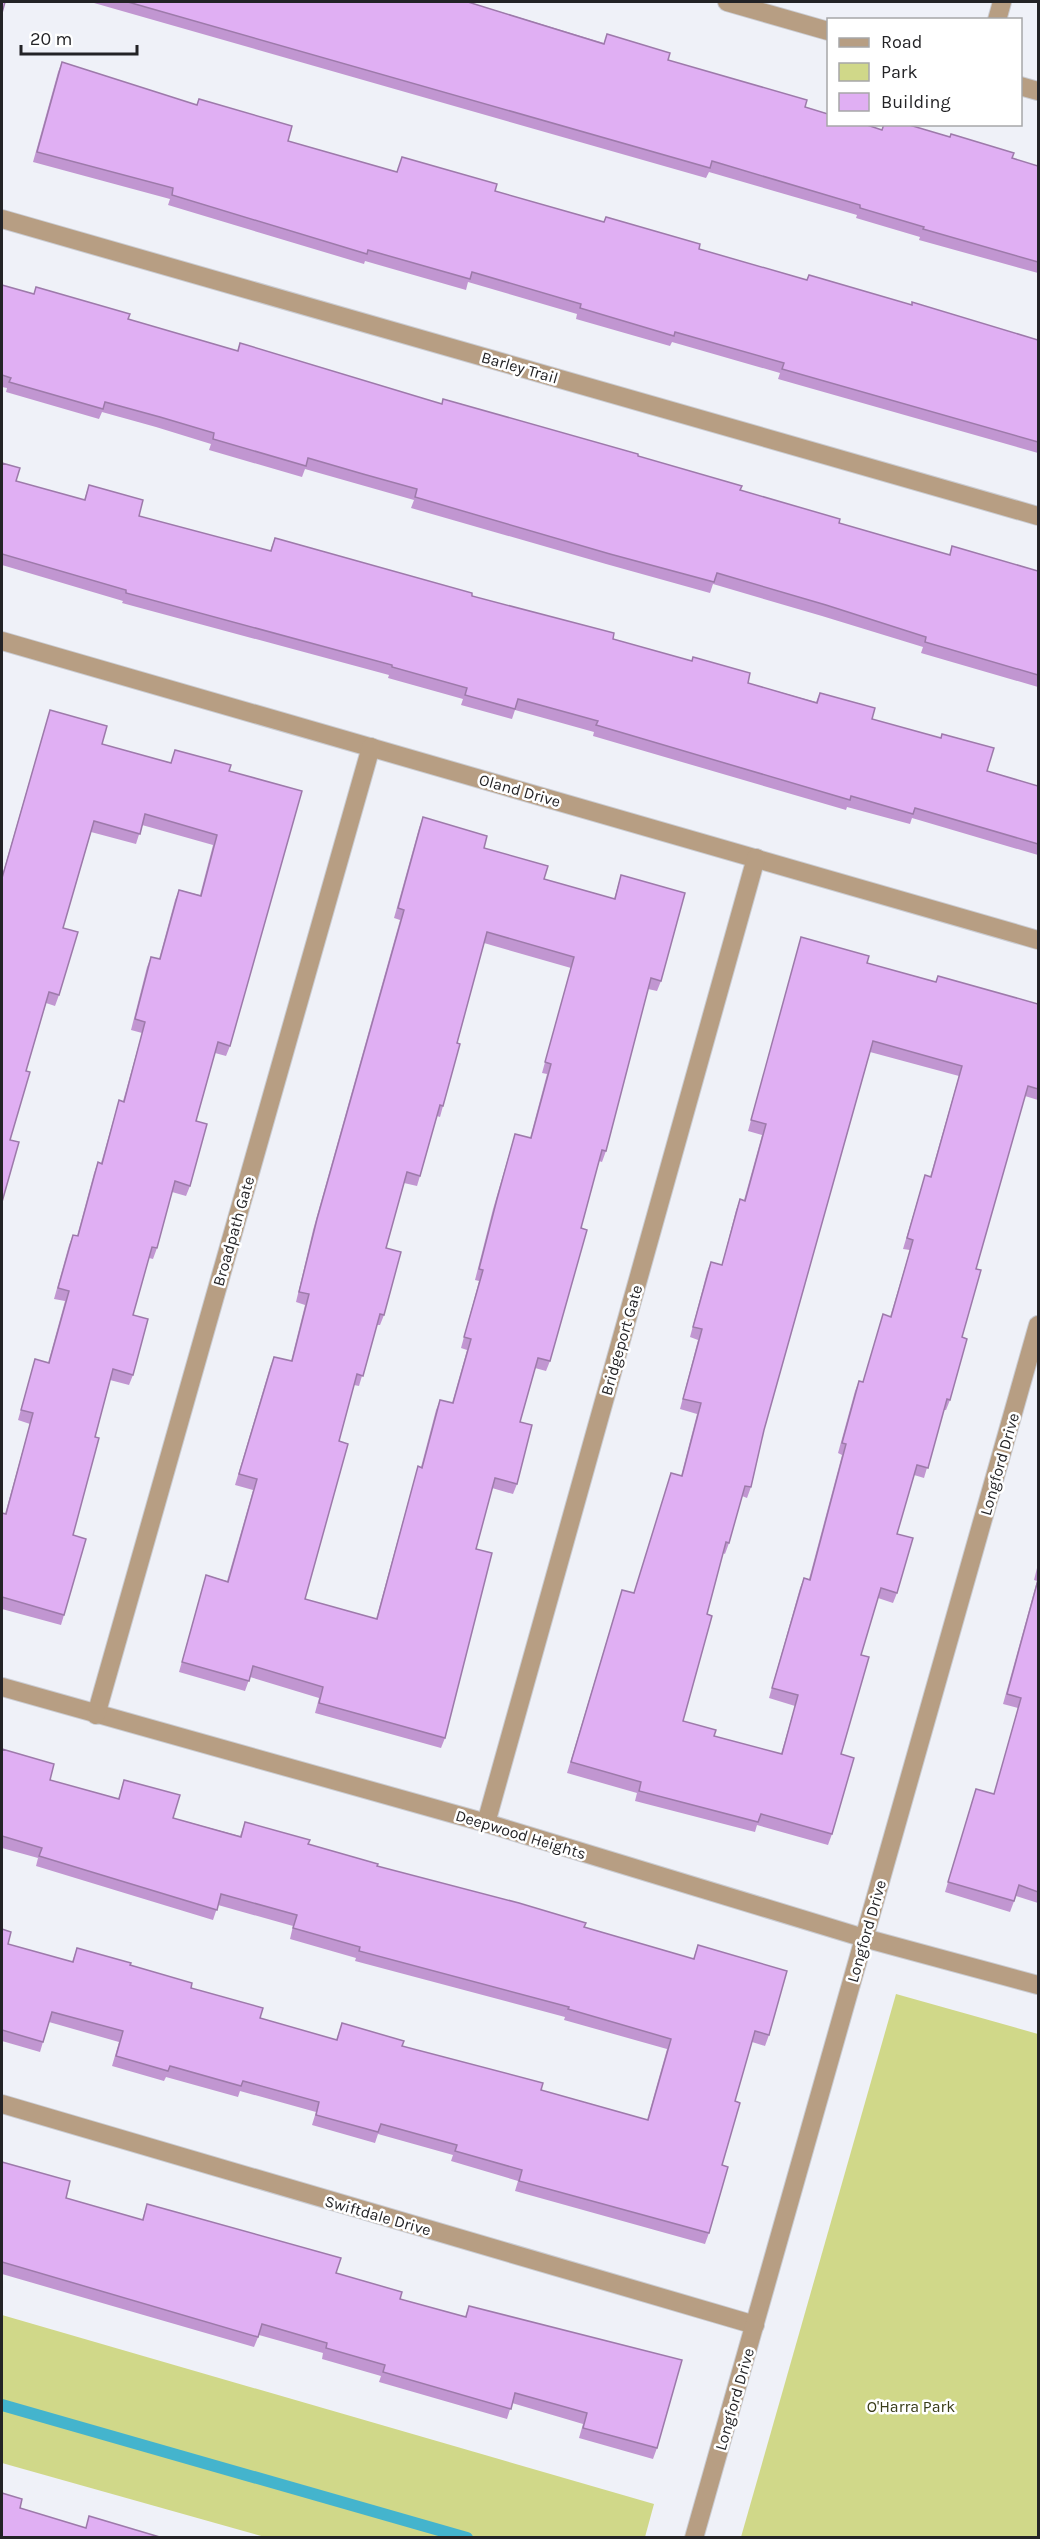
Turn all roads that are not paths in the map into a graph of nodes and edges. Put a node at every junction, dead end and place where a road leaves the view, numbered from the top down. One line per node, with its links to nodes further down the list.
1 (727, 2): 4 (street)
2 (1002, 2): 3 (street)
3 (998, 18)
4 (827, 31)
5 (1022, 87): 6 (street)
6 (1038, 91)
7 (2, 219): 8 (street, Barley Trail)
8 (1038, 516)
9 (2, 641): 10 (street, Oland Drive)
10 (371, 747): 11 (street, Oland Drive); 15 (street, Broadpath Gate)
11 (756, 858): 12 (street, Oland Drive); 16 (street, Bridgeport Gate)
12 (1038, 939)
13 (1038, 1325): 17 (street, Longford Drive)
14 (2, 1687): 15 (street, Deepwood Heights)
15 (96, 1715): 16 (street, Deepwood Heights)
16 (486, 1823): 17 (street, Deepwood Heights)
17 (864, 1938): 18 (street, Deepwood Heights); 20 (street, Longford Drive)
18 (1038, 1985)
19 (2, 2104): 20 (street, Swiftdale Drive)
20 (755, 2325): 21 (street, Longford Drive)
21 (694, 2538)

